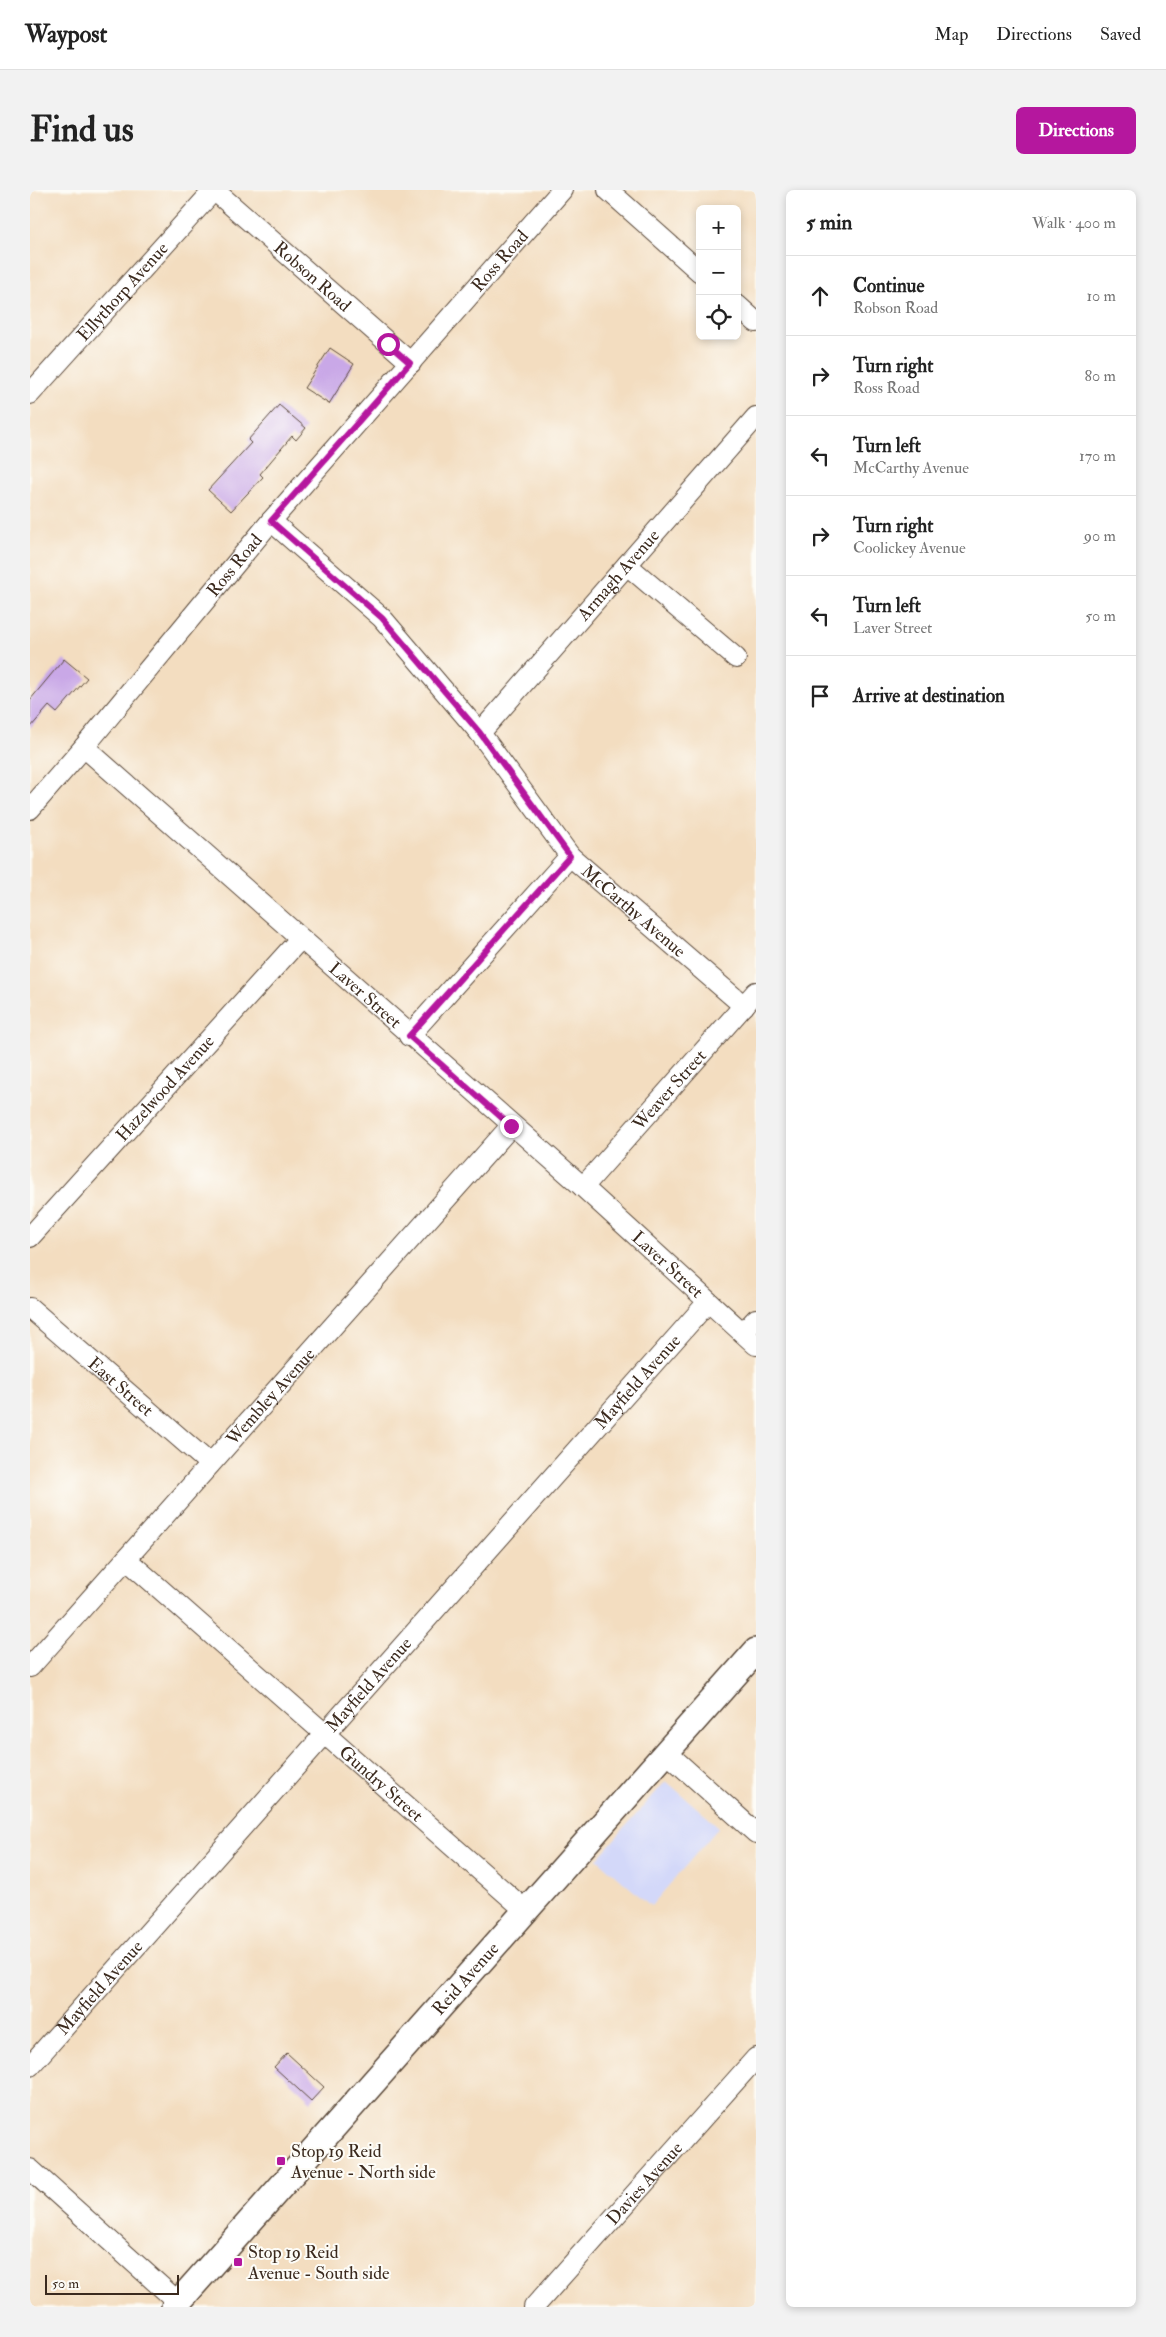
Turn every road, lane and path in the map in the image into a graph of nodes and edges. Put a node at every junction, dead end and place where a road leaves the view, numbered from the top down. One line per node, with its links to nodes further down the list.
1 (214, 190): 7 (street, Robson Road); 8 (street, Ellythorp Avenue)
2 (562, 190): 7 (street, Ross Road)
3 (608, 190): 4 (street)
4 (696, 268)
5 (741, 309): 6 (street)
6 (756, 322)
7 (410, 363): 10 (street, Ross Road)
8 (30, 394)
9 (756, 417): 11 (street, Armagh Avenue)
10 (271, 521): 13 (street, McCarthy Avenue); 14 (street, Ross Road)
11 (627, 565): 12 (street); 13 (street, Armagh Avenue)
12 (736, 658)
13 (480, 733): 16 (street, McCarthy Avenue)
14 (84, 747): 15 (street, Ross Road); 17 (street, Laver Street)
15 (30, 809)
16 (570, 856): 18 (street, McCarthy Avenue); 19 (street)
17 (300, 939): 19 (street, Laver Street); 22 (street, Hazelwood Avenue)
18 (750, 999): 21 (street, Weaver Street)
19 (409, 1036): 20 (street, Laver Street)
20 (511, 1126): 21 (street, Laver Street); 26 (street, Wembley Avenue)
21 (583, 1188): 23 (street, Laver Street)
22 (30, 1237)
23 (708, 1302): 25 (street, Laver Street); 30 (street, Mayfield Avenue)
24 (31, 1312): 26 (street, East Street)
25 (752, 1332)
26 (210, 1464): 27 (street, Wembley Avenue)
27 (126, 1559): 29 (street, Wembley Avenue); 30 (street, Gundry Street)
28 (756, 1651): 31 (street, Reid Avenue)
29 (30, 1667)
30 (324, 1735): 33 (street, Gundry Street); 35 (street, Mayfield Avenue)
31 (665, 1751): 32 (street); 33 (street, Reid Avenue)
32 (756, 1833)
33 (525, 1910): 37 (street, Reid Avenue)
34 (756, 2058): 38 (street, Davies Avenue)
35 (30, 2066)
36 (30, 2169): 37 (street)
37 (176, 2304)
38 (534, 2307)

